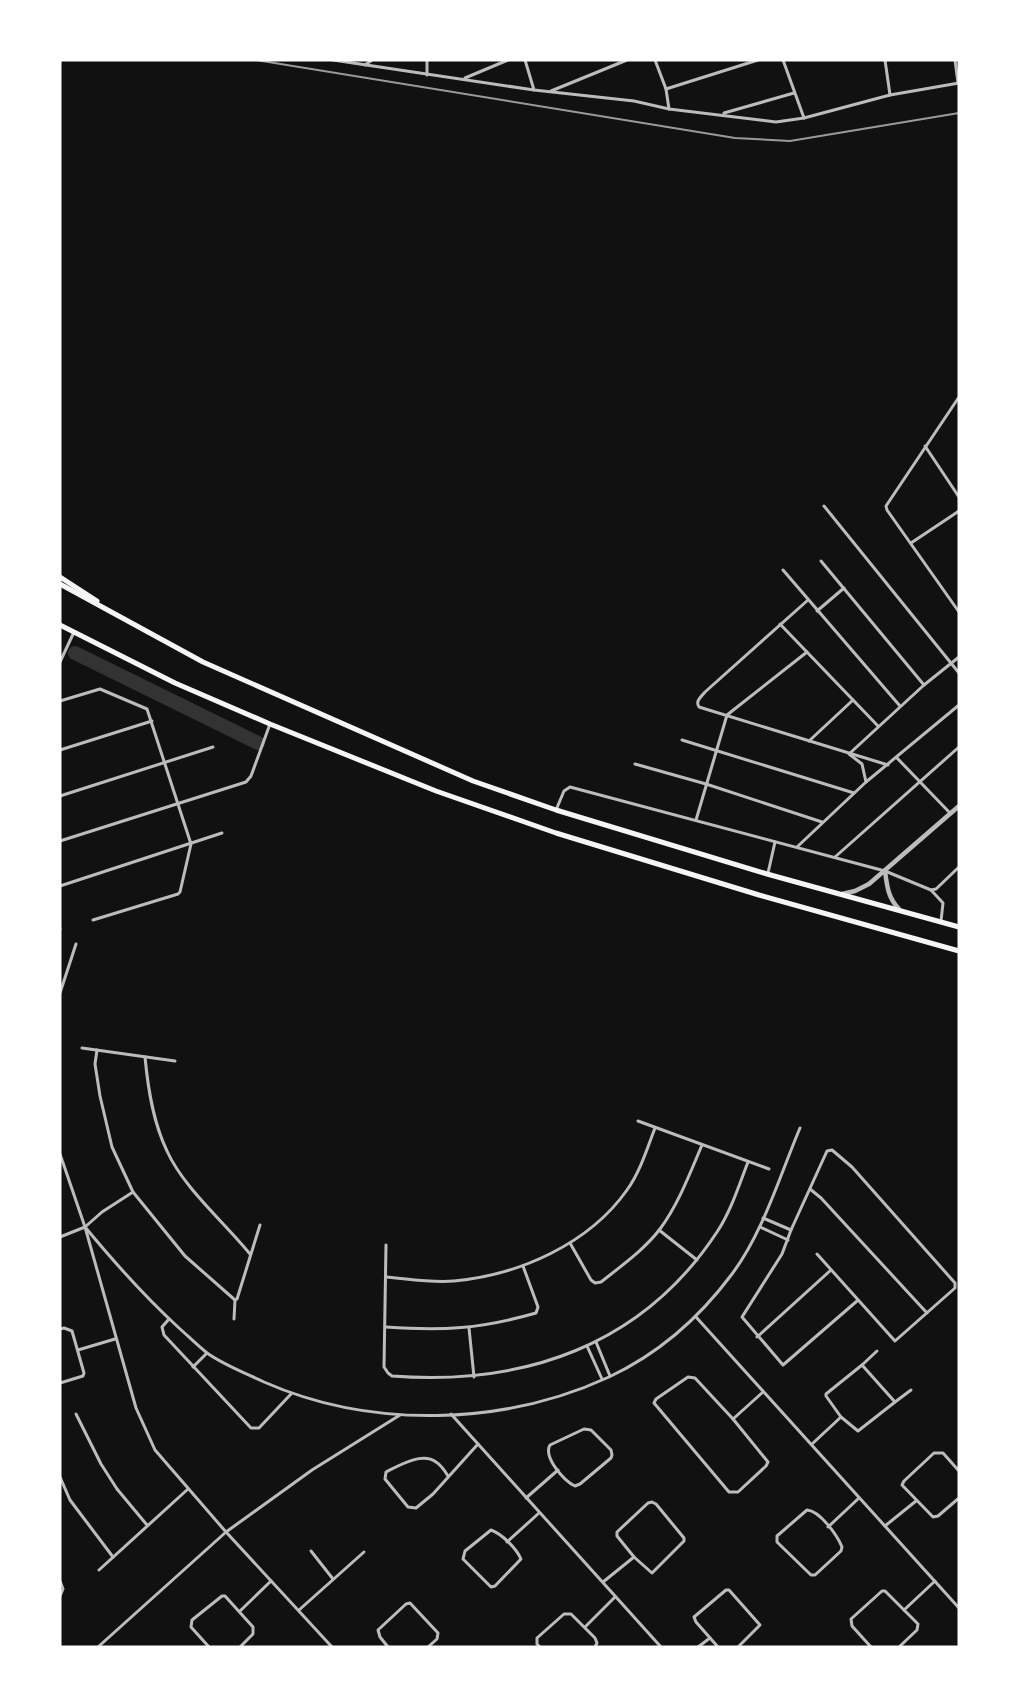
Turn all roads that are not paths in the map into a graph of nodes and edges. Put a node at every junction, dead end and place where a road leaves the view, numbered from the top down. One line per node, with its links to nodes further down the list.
1 (333, 60): 12 (street)
2 (372, 60): 12 (street)
3 (426, 60): 13 (street)
4 (508, 60): 14 (street)
5 (525, 60): 17 (street)
6 (627, 60): 18 (street)
7 (655, 60): 16 (street)
8 (758, 60): 16 (street)
9 (783, 60): 19 (street)
10 (885, 60): 20 (street)
11 (955, 60): 15 (street)
12 (365, 65): 13 (street)
13 (427, 75): 14 (street)
14 (464, 78): 17 (street)
15 (958, 83): 20 (street)
16 (666, 89): 21 (street)
17 (534, 90): 18 (street)
18 (550, 91): 21 (street)
19 (794, 93): 22 (street); 23 (street)
20 (890, 95): 23 (street)
21 (669, 109): 22 (street)
22 (723, 114): 23 (street)
23 (804, 118)
24 (959, 397): 25 (street)
25 (925, 446): 26 (street); 29 (street)
26 (959, 497)
27 (824, 507): 45 (street)
28 (959, 511): 29 (street)
29 (911, 543): 37 (street)
30 (821, 561): 34 (street)
31 (783, 570): 35 (street)
32 (60, 578): 40 (highway)
33 (60, 584): 40 (highway)
34 (844, 588): 36 (street); 47 (street)
35 (808, 600): 36 (street); 38 (street)
36 (817, 611): 51 (street)
37 (959, 612)
38 (780, 624): 42 (street); 52 (street)
39 (60, 625): 41 (highway)
40 (144, 631): 74 (highway)
41 (74, 632): 44 (street); 54 (highway)
42 (807, 652): 48 (street); 52 (street)
43 (959, 657): 45 (street)
44 (60, 662)
45 (952, 664): 46 (street); 47 (street)
46 (959, 673)
47 (924, 685): 51 (street)
48 (853, 700): 55 (street); 57 (street)
49 (60, 701): 53 (street)
50 (959, 705): 63 (street)
51 (900, 706): 55 (street)
52 (727, 715): 57 (street); 61 (street)
53 (152, 720): 60 (street); 64 (street)
54 (270, 724): 72 (street); 95 (highway)
55 (878, 726): 62 (street)
56 (682, 740): 61 (street)
57 (809, 741): 62 (street)
58 (213, 747): 64 (street)
59 (959, 747): 67 (street)
60 (60, 750)
61 (716, 752): 69 (street); 70 (street)
62 (849, 754): 66 (street); 68 (street)
63 (897, 758): 66 (street); 67 (street)
64 (165, 763): 71 (street); 72 (street)
65 (635, 764): 69 (street)
66 (888, 765): 68 (street)
67 (919, 781): 75 (street); 83 (street)
68 (866, 782): 70 (street)
69 (706, 784): 76 (street); 77 (street)
70 (854, 793): 77 (street)
71 (60, 796)
72 (178, 804): 79 (street); 81 (street)
73 (959, 806): 75 (street)
74 (556, 810): 76 (street); 86 (highway)
75 (950, 813): 85 (street)
76 (696, 820): 80 (street)
77 (823, 822): 82 (street)
78 (222, 833): 81 (street)
79 (60, 841)
80 (775, 842): 82 (street); 86 (street)
81 (191, 844): 87 (street); 91 (street)
82 (797, 847): 83 (street)
83 (835, 857): 85 (street)
84 (959, 867): 88 (street)
85 (885, 871): 88 (street); 89 (street); 90 (street)
86 (767, 874): 89 (highway)
87 (60, 886)
88 (931, 890): 92 (street)
89 (842, 894): 90 (highway)
90 (899, 909): 92 (highway)
91 (93, 920)
92 (941, 921): 93 (highway)
93 (959, 927)
94 (76, 944): 96 (street)
95 (959, 951)
96 (60, 993)
97 (82, 1048): 98 (street)
98 (97, 1050): 99 (street); 109 (street)
99 (145, 1058): 100 (street); 120 (street)
100 (175, 1060)
101 (638, 1121): 102 (street)
102 (656, 1128): 104 (street); 118 (street)
103 (800, 1128): 110 (street)
104 (702, 1145): 106 (street); 114 (street)
105 (60, 1154): 112 (street)
106 (748, 1162): 107 (street); 122 (street)
107 (769, 1169)
108 (810, 1189): 115 (street); 128 (street); 128 (street)
109 (133, 1192): 112 (street); 126 (street)
110 (763, 1218): 113 (street); 115 (street)
111 (260, 1225): 120 (street)
112 (85, 1227): 116 (street); 130 (street); 136 (street)
113 (760, 1227): 117 (street); 129 (street)
114 (659, 1230): 118 (street); 122 (street)
115 (791, 1230): 117 (street)
116 (60, 1237)
117 (788, 1240): 135 (street)
118 (570, 1243): 123 (street)
119 (387, 1245): 125 (street)
120 (250, 1254): 126 (street)
121 (817, 1254): 124 (street)
122 (697, 1260): 137 (street)
123 (523, 1266): 125 (street); 133 (street)
124 (831, 1270): 127 (street); 135 (street)
125 (386, 1277): 132 (street)
126 (235, 1300): 131 (street)
127 (857, 1301): 128 (street); 135 (street)
128 (927, 1313)
129 (696, 1317): 144 (street); 149 (street)
130 (169, 1318): 141 (street); 143 (street)
131 (234, 1319)
132 (385, 1326): 133 (street); 145 (street)
133 (469, 1328): 145 (street)
134 (60, 1329): 139 (street)
135 (757, 1337)
136 (116, 1339): 139 (street); 163 (street)
137 (596, 1342): 138 (street); 144 (street)
138 (587, 1346): 145 (street); 146 (street)
139 (78, 1350): 147 (street)
140 (877, 1352): 142 (street)
141 (207, 1353): 143 (street); 150 (street)
142 (862, 1365): 151 (street); 155 (street)
143 (193, 1367): 150 (street)
144 (610, 1376): 146 (street)
145 (474, 1377)
146 (602, 1379): 154 (street)
147 (60, 1383)
148 (911, 1390): 151 (street)
149 (763, 1391): 156 (street); 158 (street)
150 (291, 1394): 153 (street)
151 (895, 1402): 155 (street)
152 (76, 1414): 169 (street)
153 (402, 1414): 154 (street); 172 (street)
154 (452, 1414): 157 (street)
155 (842, 1417): 158 (street)
156 (733, 1419): 156 (street)
157 (479, 1443): 161 (street); 164 (street)
158 (812, 1444): 165 (street)
159 (558, 1470): 159 (street); 164 (street)
160 (959, 1471): 167 (street)
161 (448, 1476): 161 (street)
162 (60, 1477): 176 (street)
163 (188, 1489): 169 (street); 172 (street)
164 (526, 1498): 168 (street)
165 (859, 1498): 170 (street); 171 (street)
166 (959, 1498): 167 (street)
167 (916, 1501): 170 (street)
168 (539, 1513): 173 (street); 183 (street)
169 (147, 1525): 176 (street)
170 (885, 1526): 182 (street)
171 (828, 1527): 171 (street)
172 (226, 1532): 181 (street); 192 (street)
173 (507, 1542): 173 (street)
174 (311, 1551): 179 (street)
175 (364, 1552): 179 (street)
176 (113, 1557): 178 (street)
177 (634, 1557): 177 (street); 183 (street)
178 (99, 1570)
179 (333, 1579): 187 (street)
180 (60, 1581): 184 (street)
181 (271, 1581): 187 (street); 189 (street)
182 (935, 1581): 186 (street); 188 (street)
183 (602, 1582): 185 (street)
184 (60, 1596)
185 (615, 1597): 190 (street); 200 (street)
186 (959, 1608)
187 (299, 1610): 195 (street)
188 (904, 1610): 204 (street); 205 (street)
189 (240, 1611): 193 (street); 194 (street)
190 (585, 1627): 198 (street); 199 (street)
191 (710, 1638): 201 (street); 202 (street); 203 (street)
192 (98, 1647)
193 (209, 1647)
194 (240, 1647)
195 (332, 1647)
196 (388, 1647): 197 (street)
197 (428, 1647)
198 (540, 1647)
199 (595, 1647)
200 (662, 1647)
201 (698, 1647)
202 (718, 1647)
203 (738, 1647)
204 (871, 1647)
205 (899, 1647)

